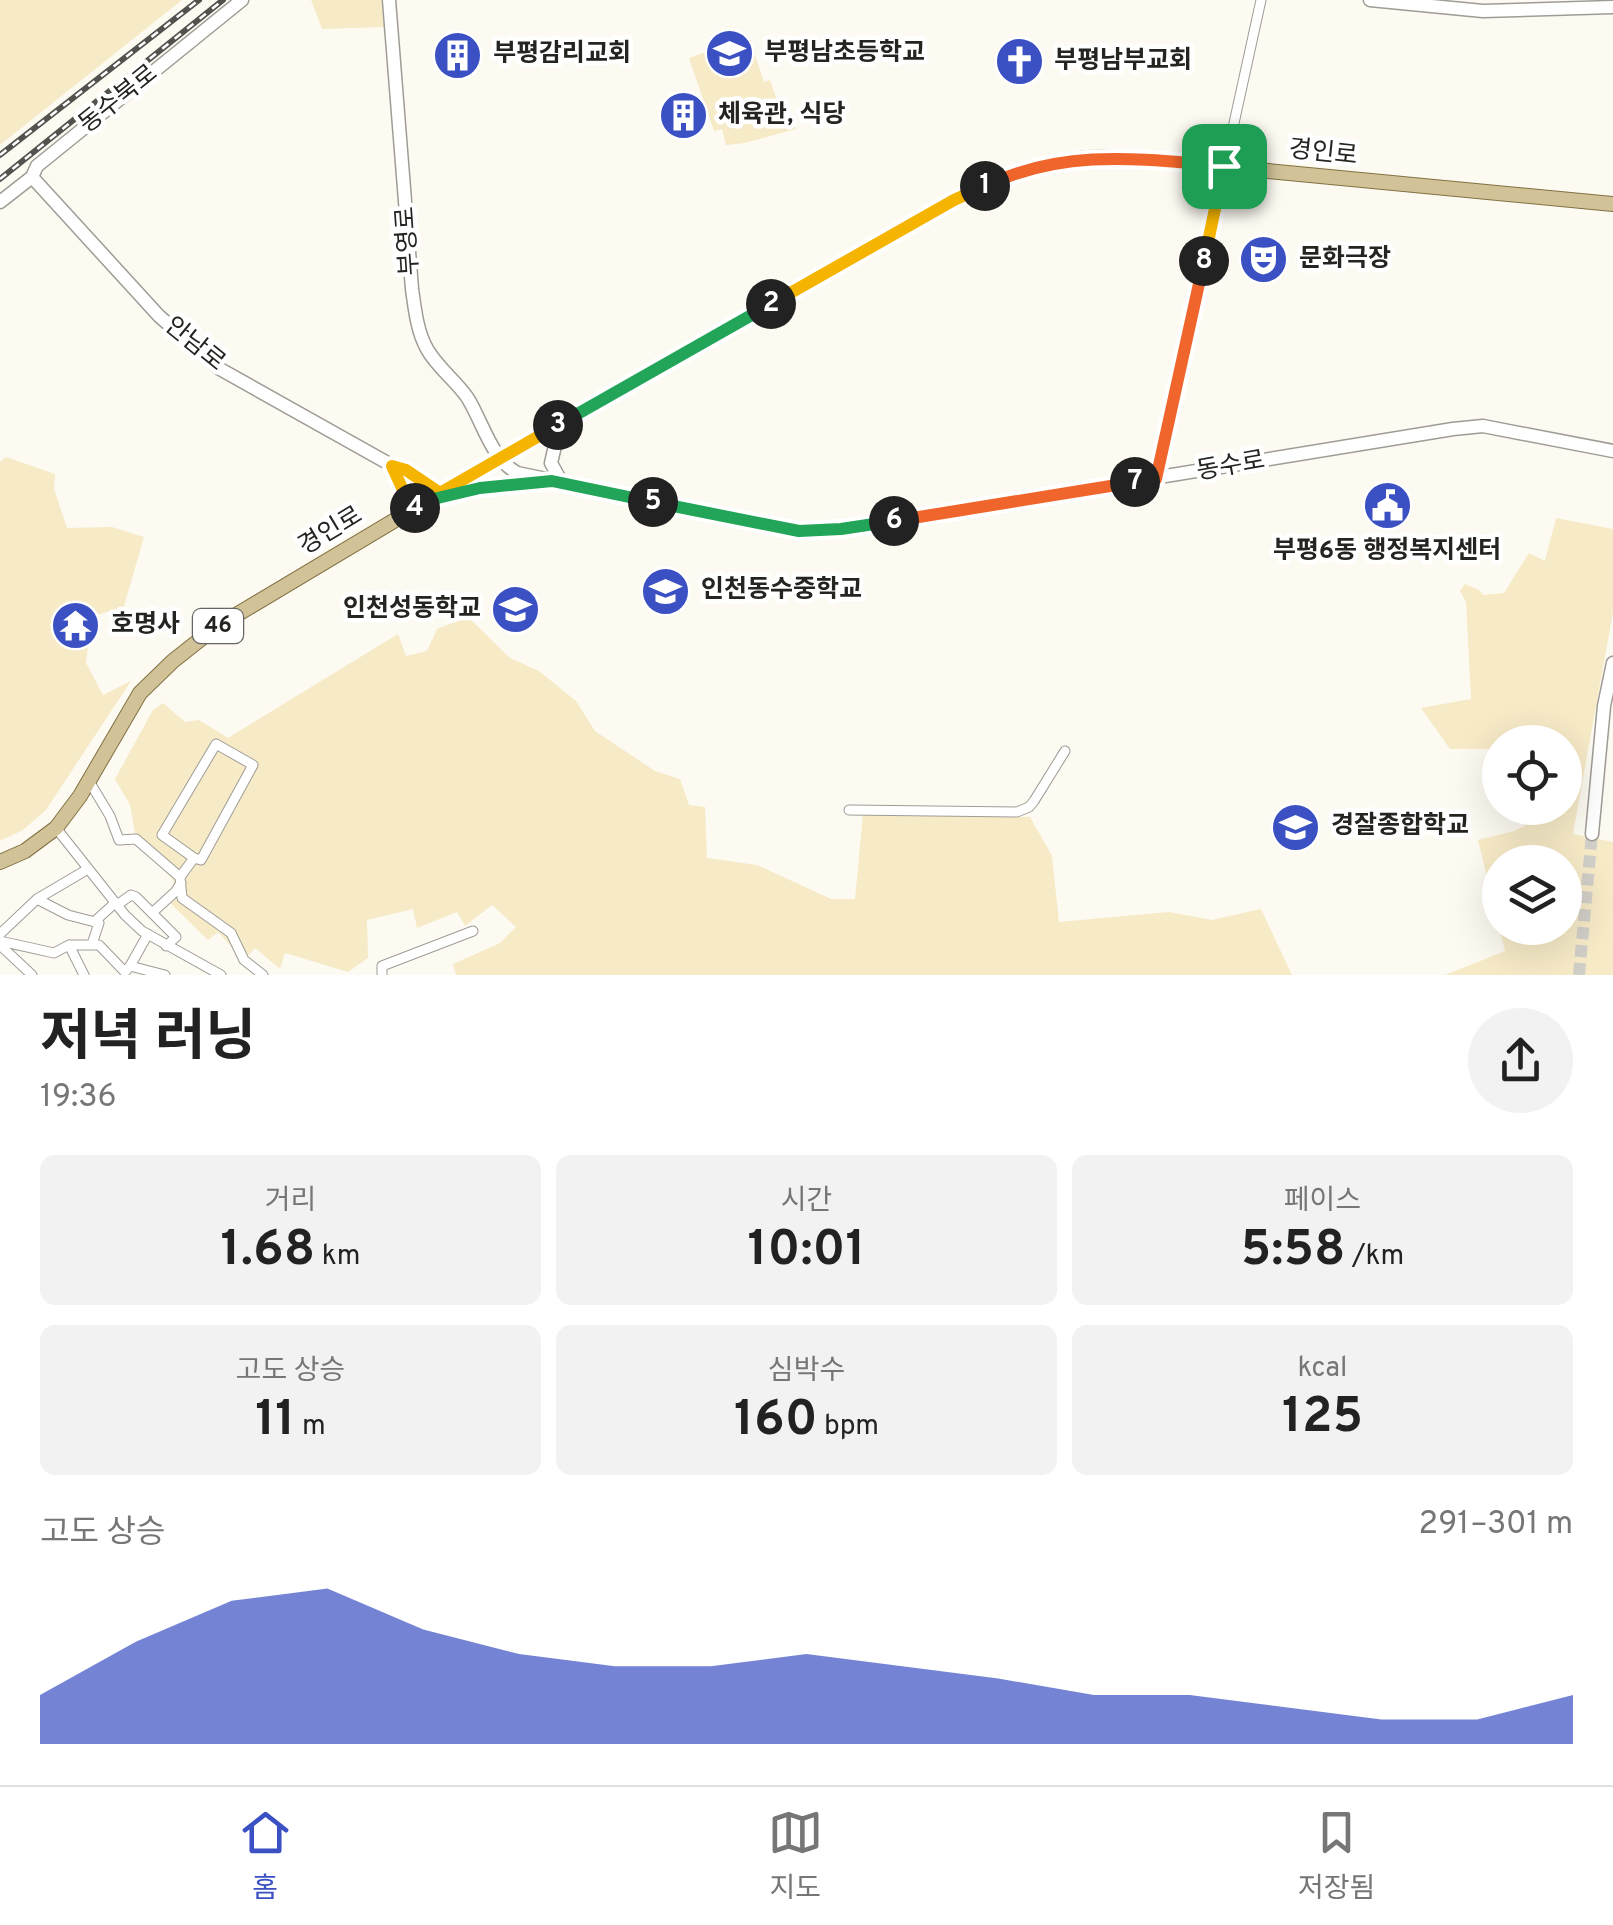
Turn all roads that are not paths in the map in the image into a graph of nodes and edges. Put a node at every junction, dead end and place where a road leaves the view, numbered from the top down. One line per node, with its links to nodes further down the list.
1 (242, 0): 7 (street, 동수북로)
2 (389, 0): 15 (street, 부영로)
3 (1261, 0): 6 (street)
4 (1370, 0): 5 (street)
5 (1613, 8)
6 (1224, 166): 10 (main road, 경인로 / 46); 13 (main road, 경인로 / 46); 17 (street)
7 (32, 177): 9 (street, 동수북로); 16 (street, 안남로)
8 (1613, 194): 10 (main road)
9 (0, 202)
10 (1589, 202): 11 (main road, 경인로 / 46); 12 (main road)
11 (1613, 204)
12 (1613, 213)
13 (560, 424): 15 (main road, 경인로 / 46); 18 (street)
14 (1613, 450): 17 (street, 동수로)
15 (500, 458): 18 (street, 동수로); 19 (main road, 경인로 / 46)
16 (392, 466): 19 (street, 안남로); 20 (street)
17 (1156, 479): 18 (street, 동수로)
18 (557, 482): 19 (street)
19 (435, 497): 20 (main road, 경인로 / 46)
20 (412, 510): 25 (main road, 경인로 / 46)
21 (1613, 663): 23 (street)
22 (1613, 699): 23 (street)
23 (1601, 750): 28 (street)
24 (1065, 751): 26 (street)
25 (89, 781): 27 (main road, 경인로 / 46); 32 (street)
26 (849, 810)
27 (56, 828): 30 (main road, 경인로 / 46); 31 (street)
28 (1592, 834)
29 (194, 858): 29 (street); 32 (street)
30 (0, 862)
31 (88, 869): 33 (street); 34 (street)
32 (180, 880): 35 (street); 48 (street)
33 (36, 898): 36 (street); 39 (street)
34 (116, 904): 35 (street); 36 (street); 38 (street)
35 (152, 914): 42 (street)
36 (94, 922): 40 (street)
37 (473, 931): 49 (street)
38 (148, 934): 42 (street); 43 (street)
39 (0, 940): 41 (street); 44 (street)
40 (92, 944): 41 (street); 43 (street)
41 (70, 945): 45 (street)
42 (166, 946): 47 (street)
43 (126, 971): 46 (street)
44 (32, 975)
45 (84, 975)
46 (165, 975)
47 (221, 975)
48 (263, 975)
49 (382, 975)

